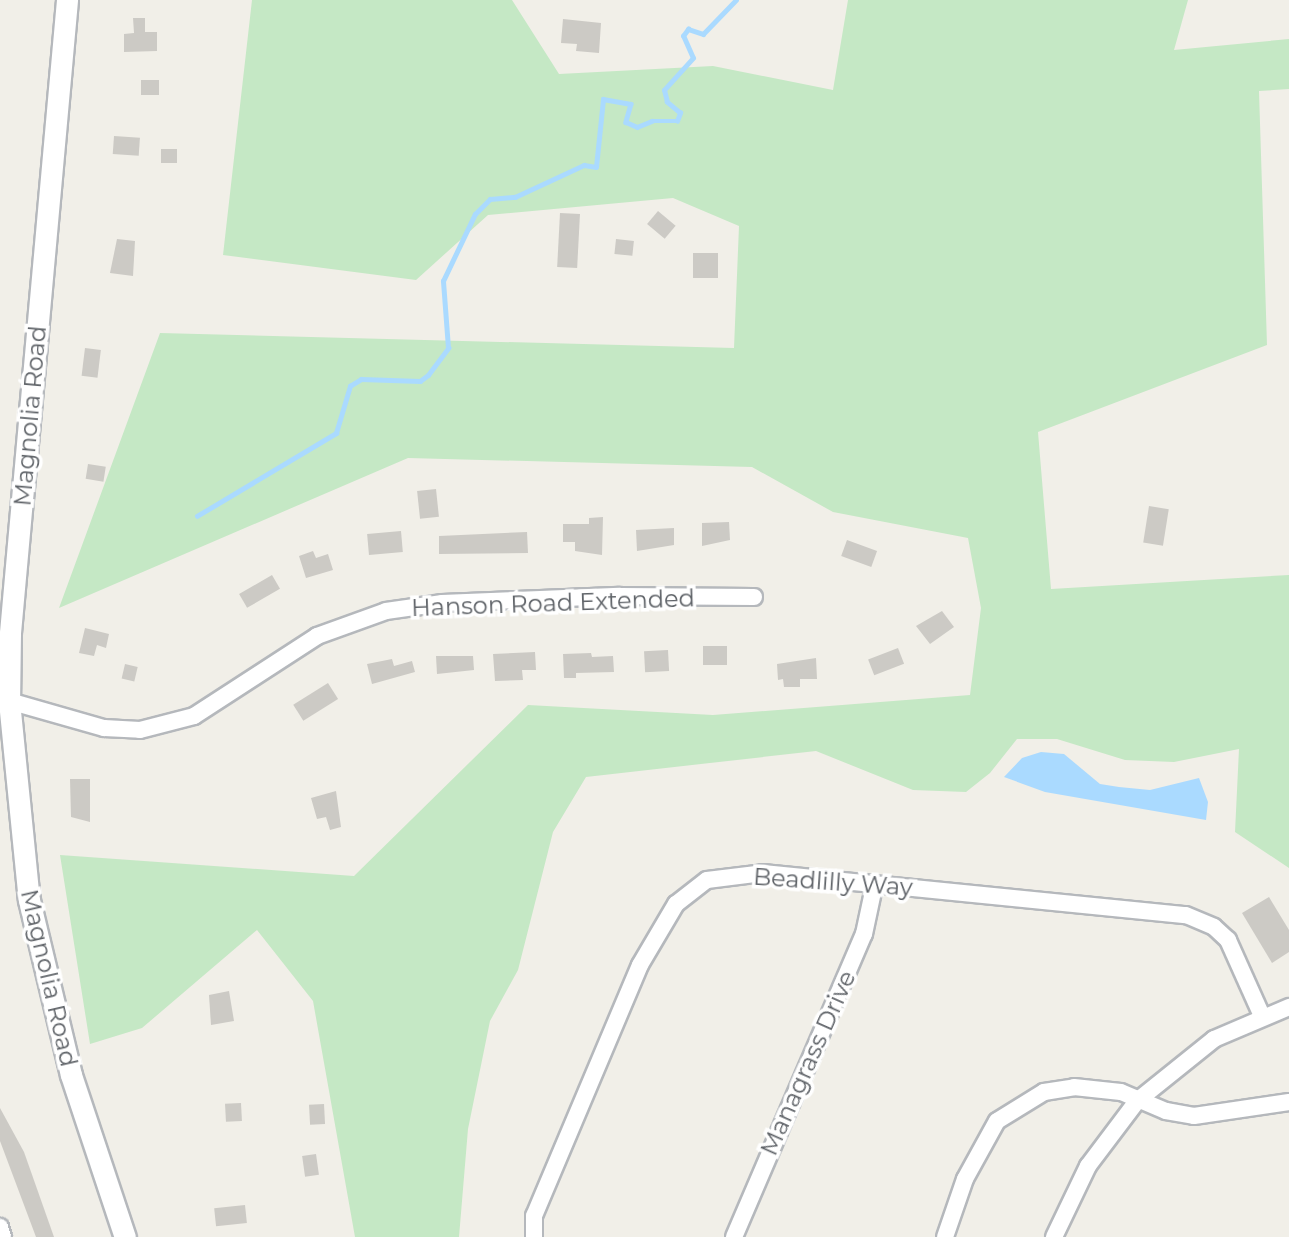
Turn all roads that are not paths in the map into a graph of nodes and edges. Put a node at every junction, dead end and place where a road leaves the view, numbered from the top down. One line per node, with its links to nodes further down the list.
1 (67, 0): 3 (main road, Magnolia Road)
2 (754, 597): 3 (street, Hanson Road Extended)
3 (9, 701): 11 (main road, Magnolia Road)
4 (874, 887): 6 (street, Beadlilly Way); 12 (street, Beadlilly Way); 13 (street, Managrass Drive)
5 (1289, 1007): 6 (street)
6 (1262, 1016): 7 (street)
7 (1137, 1101): 8 (street); 14 (street); 15 (street)
8 (1289, 1102)
9 (0, 1227): 10 (street)
10 (3, 1237)
11 (125, 1237)
12 (534, 1237)
13 (734, 1237)
14 (945, 1237)
15 (1054, 1237)

